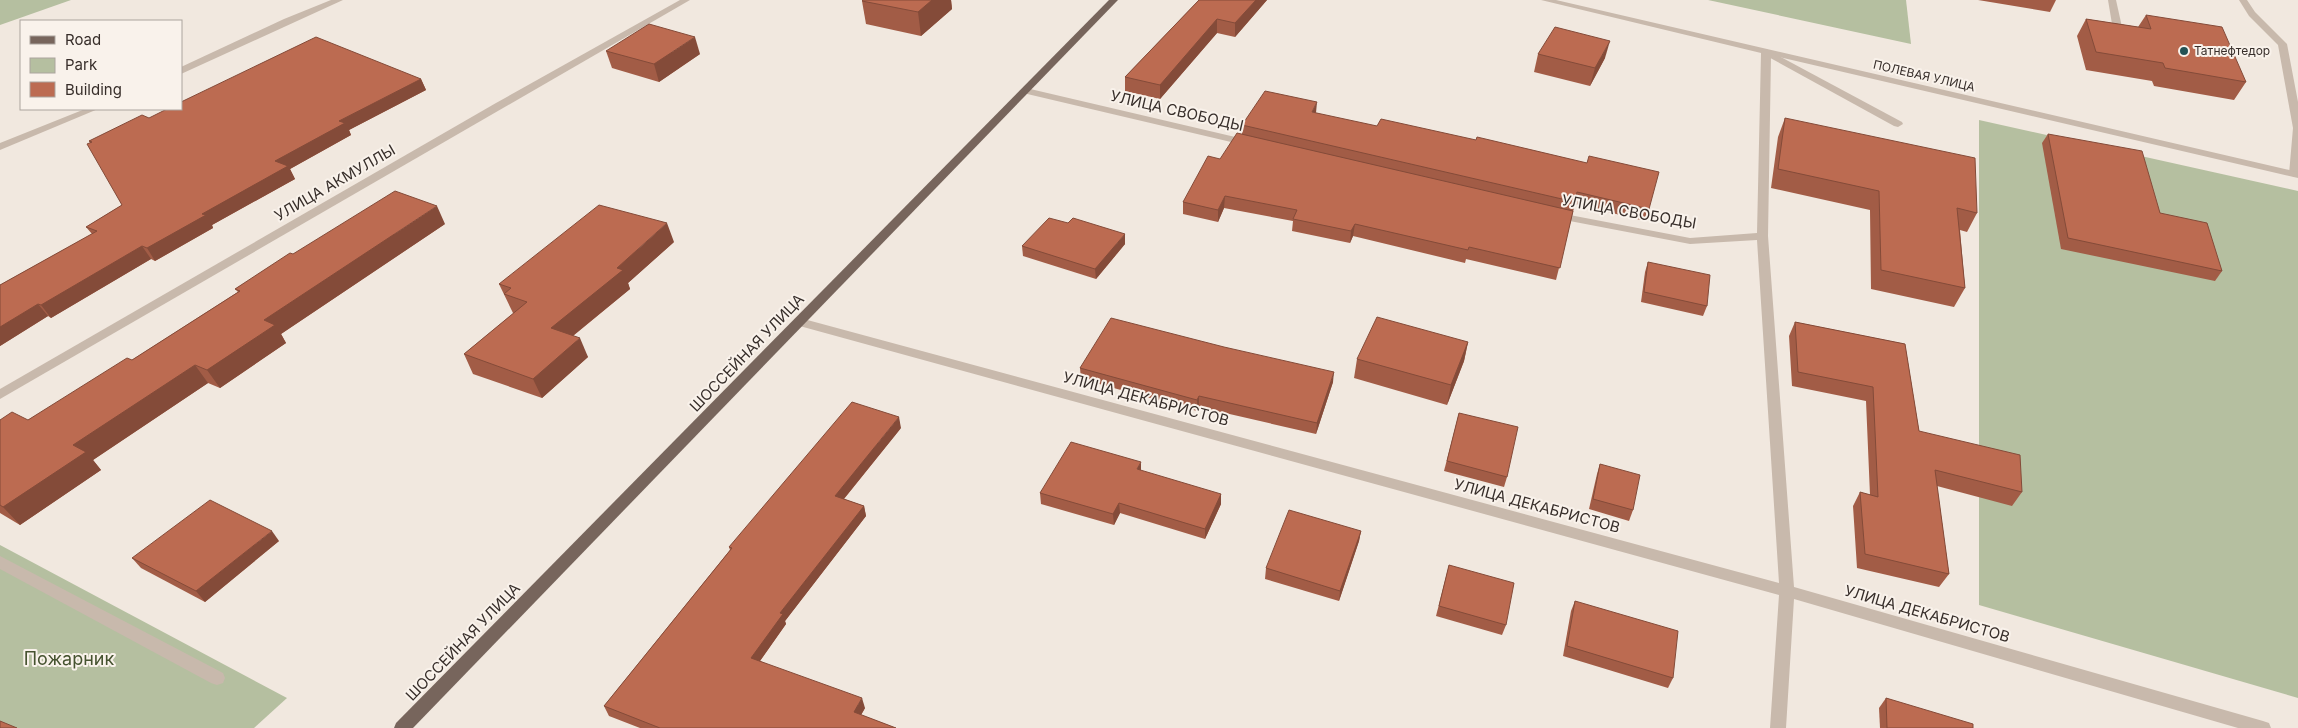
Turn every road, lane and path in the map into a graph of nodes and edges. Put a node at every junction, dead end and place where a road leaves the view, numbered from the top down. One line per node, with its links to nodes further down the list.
1 (339, 0): 9 (street)
2 (686, 0): 19 (street, УЛИЦА АКМУЛЛЫ)
3 (1114, 0): 10 (main road, ШОССЕЙНАЯ УЛИЦА)
4 (1545, 0): 8 (street, ПОЛЕВАЯ УЛИЦА)
5 (2112, 0): 7 (street)
6 (2243, 0): 15 (street)
7 (2119, 36)
8 (1766, 52): 12 (street); 15 (street, ПОЛЕВАЯ УЛИЦА); 17 (street)
9 (182, 71)
10 (1026, 91): 13 (street, УЛИЦА СВОБОДЫ); 18 (main road, ШОССЕЙНАЯ УЛИЦА)
11 (91, 110): 14 (street)
12 (1898, 124)
13 (1260, 146)
14 (0, 147)
15 (2296, 175)
16 (1542, 212): 17 (street, УЛИЦА СВОБОДЫ)
17 (1762, 236): 21 (street)
18 (800, 322): 21 (street, УЛИЦА ДЕКАБРИСТОВ); 23 (main road, ШОССЕЙНАЯ УЛИЦА)
19 (0, 395)
20 (0, 562): 22 (street)
21 (1787, 591): 24 (street); 25 (street, УЛИЦА ДЕКАБРИСТОВ)
22 (217, 678)
23 (402, 728)
24 (1778, 728)
25 (2263, 728)

